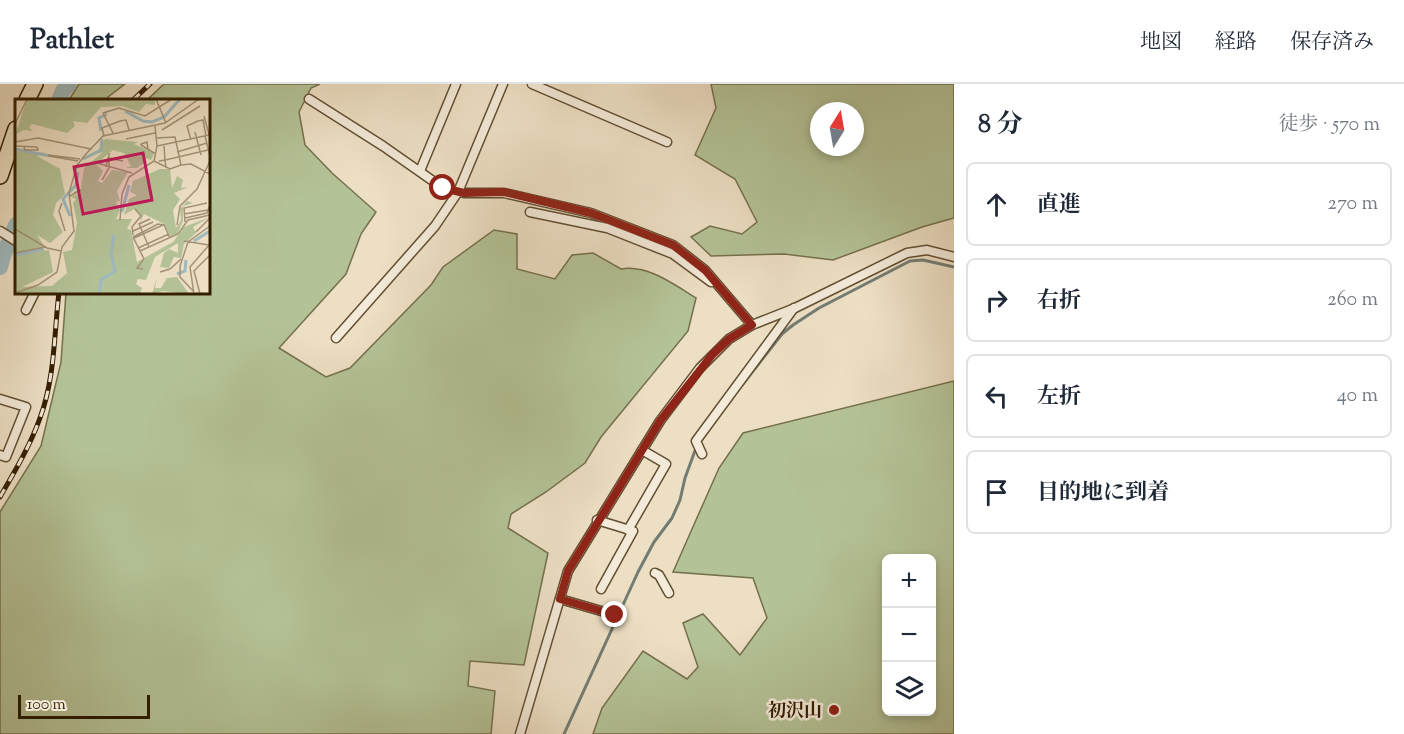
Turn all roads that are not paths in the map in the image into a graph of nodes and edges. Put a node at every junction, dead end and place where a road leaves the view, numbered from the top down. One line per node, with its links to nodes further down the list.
1 (35, 84): 5 (highway)
2 (456, 84): 10 (street)
3 (503, 84): 12 (street)
4 (532, 84): 8 (street)
5 (28, 99)
6 (309, 99): 10 (street)
7 (15, 136): 9 (highway)
8 (667, 142)
9 (12, 156): 11 (highway)
10 (420, 171): 12 (street)
11 (0, 176)
12 (458, 192): 17 (street); 22 (street)
13 (530, 212): 17 (street)
14 (2, 232): 15 (street)
15 (15, 240)
16 (954, 257): 19 (street)
17 (717, 285): 21 (street)
18 (34, 294): 20 (street)
19 (795, 308): 21 (street); 26 (street)
20 (26, 310)
21 (752, 325): 24 (street)
22 (336, 338)
23 (0, 399): 25 (street)
24 (642, 450): 27 (street); 28 (street)
25 (0, 454)
26 (702, 454)
27 (597, 520): 28 (street); 32 (street)
28 (628, 530): 30 (street)
29 (655, 573): 31 (street)
30 (601, 589)
31 (669, 593)
32 (560, 599): 33 (street); 34 (street)
33 (615, 615)
34 (520, 734)

